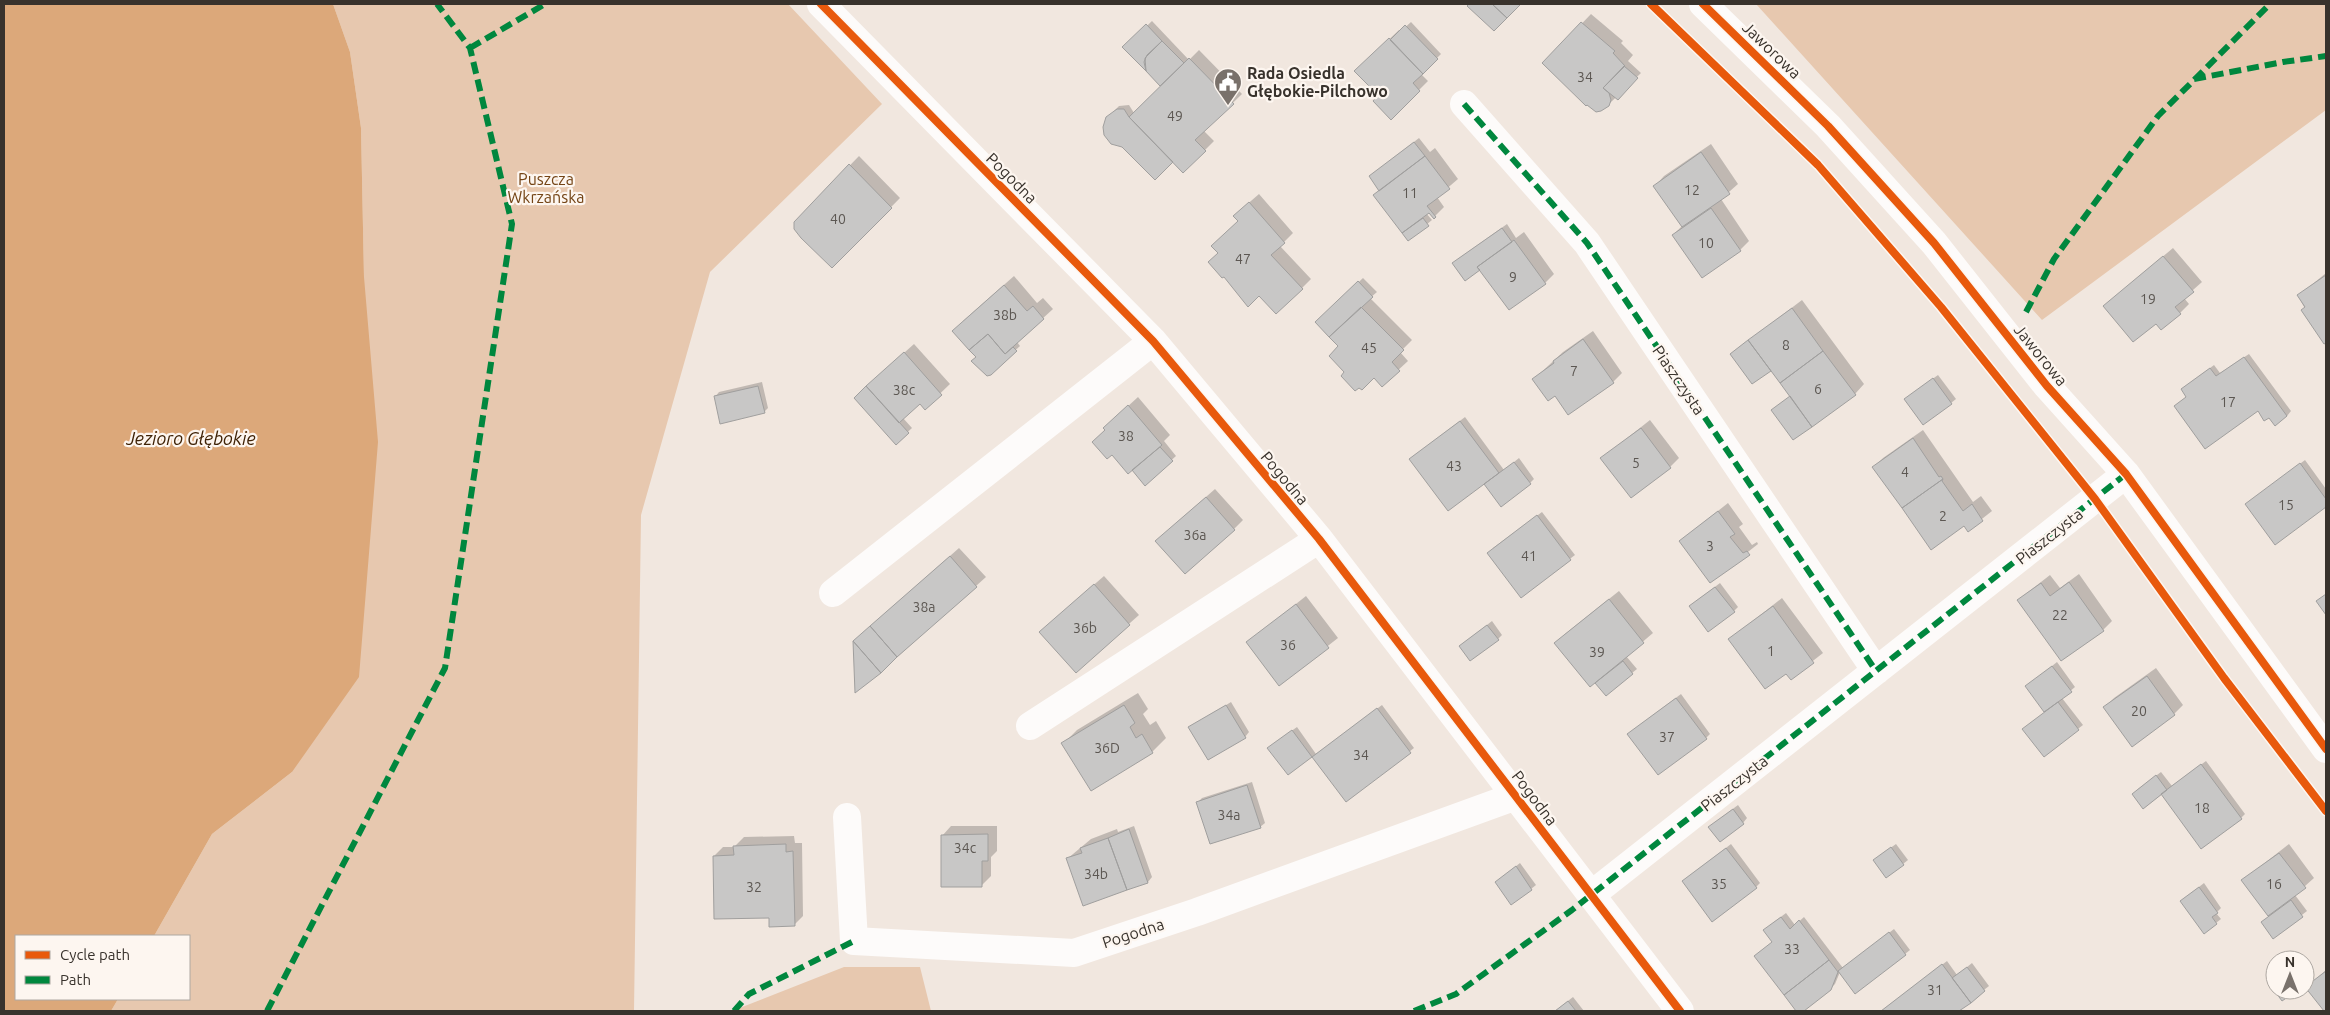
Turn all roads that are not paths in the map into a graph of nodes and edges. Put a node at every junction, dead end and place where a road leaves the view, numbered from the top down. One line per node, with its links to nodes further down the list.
1 (822, 4): 4 (street, Pogodna)
2 (1704, 4): 5 (street, Jaworowa)
3 (1464, 104): 8 (street, Piaszczysta)
4 (1153, 340): 6 (street, Pogodna); 7 (street)
5 (2126, 474): 8 (street, Piaszczysta); 10 (street, Jaworowa)
6 (1319, 540): 9 (street); 11 (street, Pogodna)
7 (834, 594)
8 (1876, 671): 13 (street, Piaszczysta)
9 (1030, 726)
10 (2326, 749)
11 (1516, 796): 12 (street, Pogodna); 13 (street, Pogodna)
12 (847, 817)
13 (1591, 895): 14 (street, Pogodna)
14 (1680, 1011)

